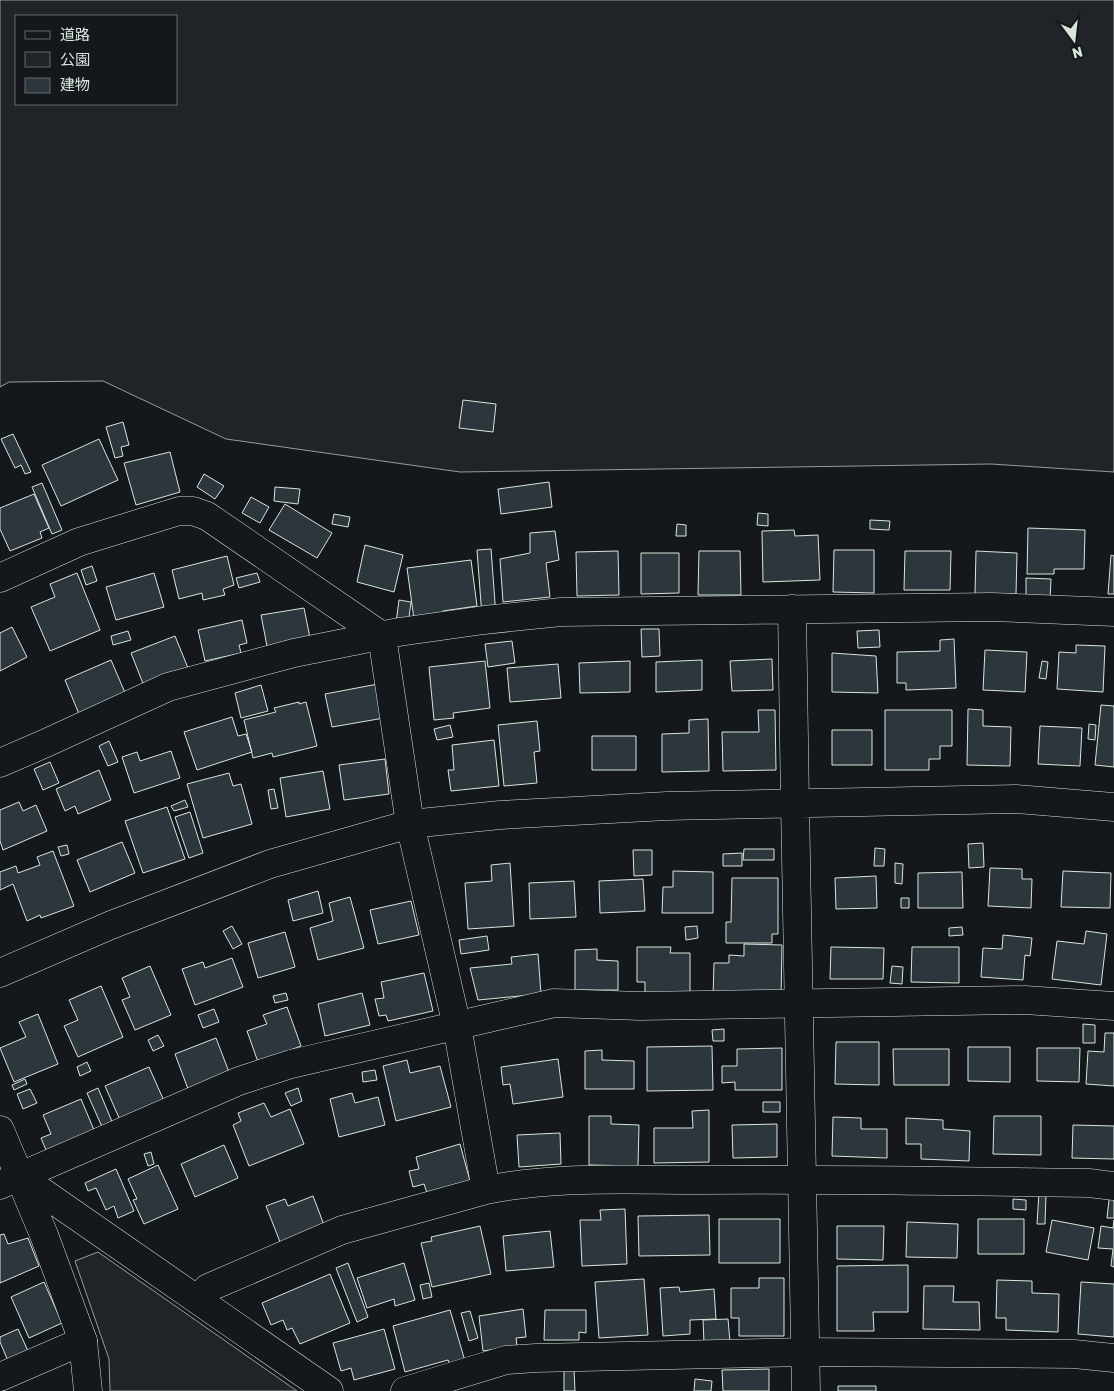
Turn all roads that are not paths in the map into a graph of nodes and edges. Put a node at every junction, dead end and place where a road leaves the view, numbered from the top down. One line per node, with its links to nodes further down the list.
1 (0, 578): 4 (street)
2 (792, 609): 3 (street); 4 (street); 6 (street)
3 (1114, 612)
4 (382, 636): 5 (street); 8 (street)
5 (0, 763)
6 (795, 804): 7 (street); 8 (street); 10 (street)
7 (1114, 807)
8 (410, 824): 9 (street); 12 (street)
9 (0, 973)
10 (799, 1004): 11 (street); 12 (street); 14 (street)
11 (1114, 1006)
12 (457, 1026): 15 (street); 17 (street)
13 (0, 1130): 15 (street)
14 (802, 1179): 16 (street); 17 (street); 20 (street)
15 (10, 1180): 18 (street); 19 (street)
16 (1114, 1186)
17 (486, 1190): 18 (street)
18 (197, 1299): 24 (street)
19 (83, 1341): 22 (street); 23 (street)
20 (805, 1352): 21 (street); 25 (street); 26 (street)
21 (1114, 1358)
22 (0, 1377)
23 (88, 1391)
24 (329, 1391)
25 (405, 1391)
26 (806, 1391)

